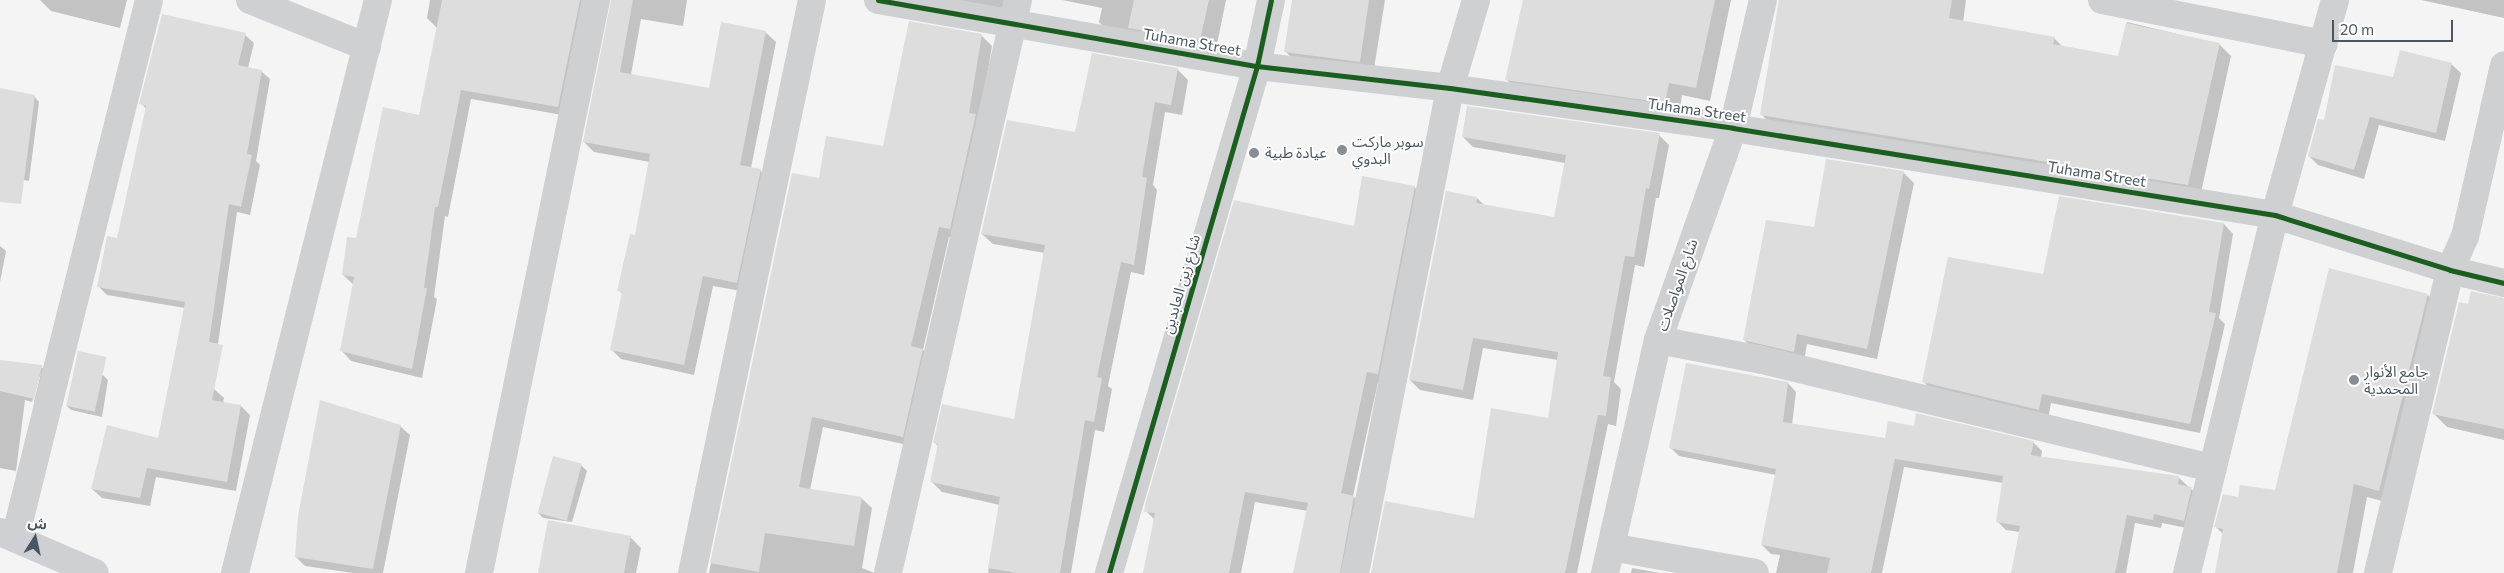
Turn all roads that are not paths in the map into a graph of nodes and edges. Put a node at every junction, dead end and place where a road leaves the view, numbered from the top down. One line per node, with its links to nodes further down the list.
1 (149, 0): 24 (street)
2 (250, 0): 14 (street)
3 (378, 0): 14 (street)
4 (596, 0): 28 (street)
5 (812, 0): 29 (street)
6 (878, 0): 12 (street, Tuhama Street)
7 (1271, 0): 15 (street, شارع زين العابدين)
8 (1476, 0): 17 (street)
9 (1763, 0): 18 (street, شارع المواصلات)
10 (2102, 0): 13 (street)
11 (2335, 0): 13 (street)
12 (1016, 12): 15 (street, Tuhama Street); 30 (street)
13 (2324, 44): 19 (street)
14 (367, 47): 27 (street)
15 (1257, 66): 17 (street, Tuhama Street); 31 (street, شارع زين العابدين)
16 (2504, 66): 20 (street)
17 (1450, 88): 18 (street, Tuhama Street); 32 (street)
18 (1733, 128): 19 (street, Tuhama Street); 22 (street, شارع المواصلات)
19 (2275, 215): 20 (street, Tuhama Street); 23 (street)
20 (2450, 270): 21 (street, Tuhama Street); 36 (street)
21 (2504, 283)
22 (1658, 340): 23 (street); 25 (street, شارع المواصلات)
23 (2212, 468): 35 (street)
24 (8, 535): 26 (main road)
25 (1611, 547): 33 (street, شارع المواصلات); 34 (street)
26 (95, 573)
27 (235, 573)
28 (479, 573)
29 (692, 573)
30 (888, 573)
31 (1109, 573)
32 (1354, 573)
33 (1605, 573)
34 (1756, 573)
35 (2187, 573)
36 (2378, 573)

